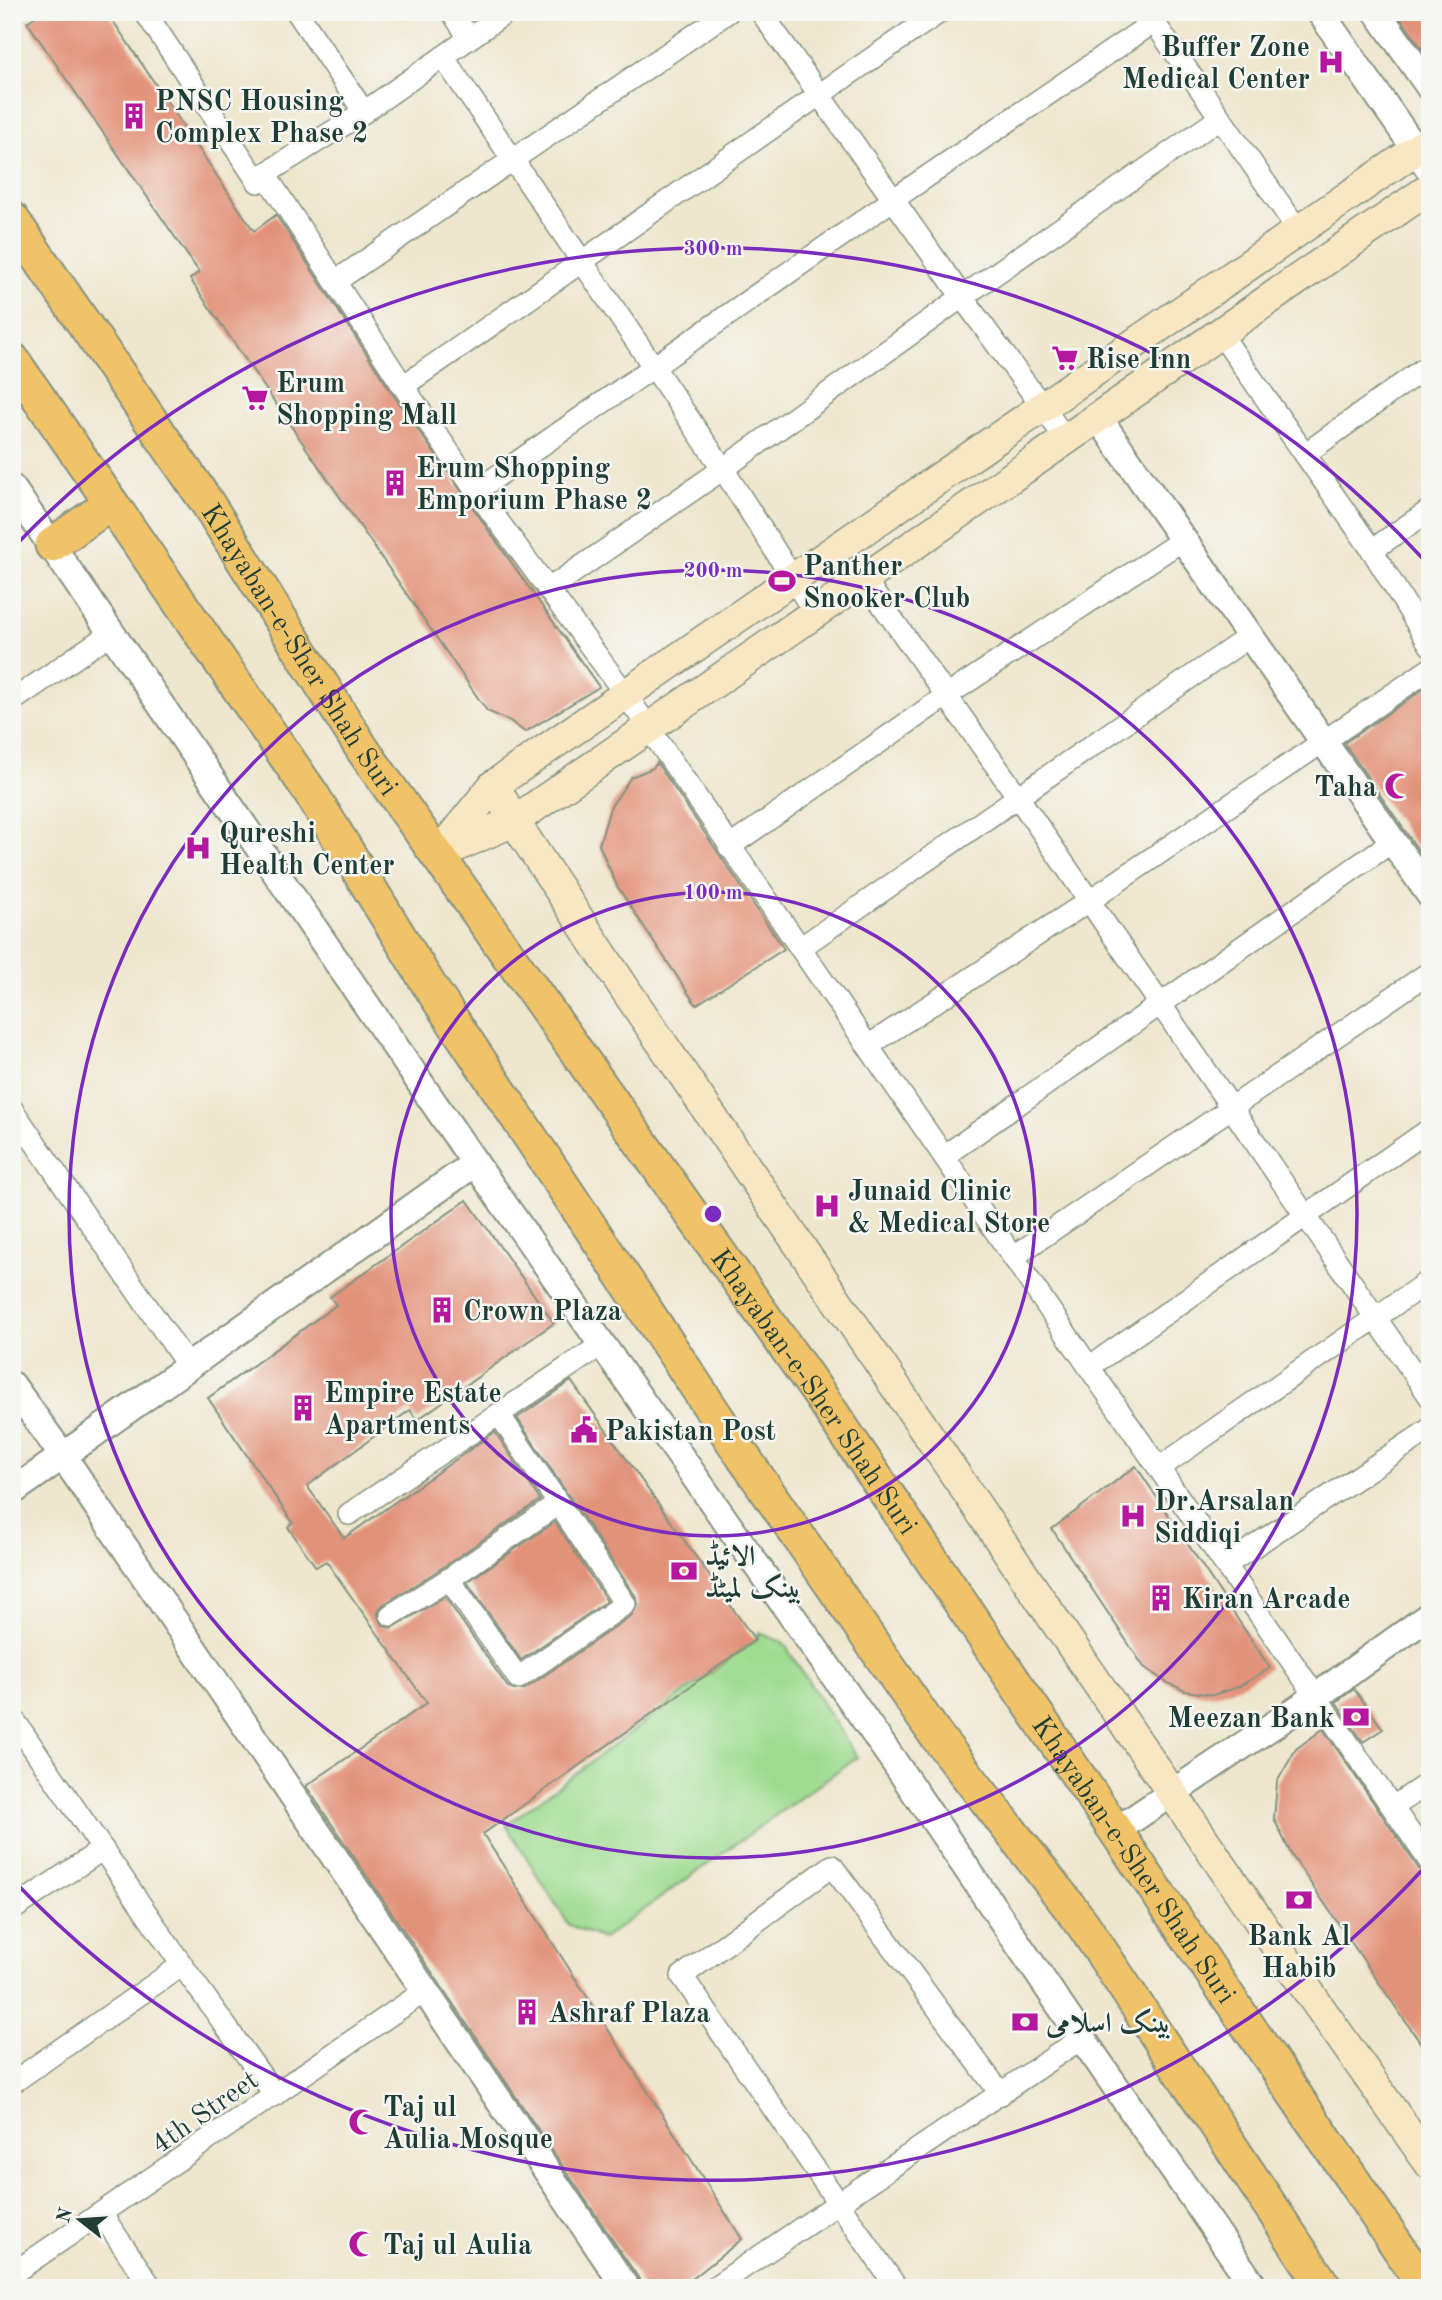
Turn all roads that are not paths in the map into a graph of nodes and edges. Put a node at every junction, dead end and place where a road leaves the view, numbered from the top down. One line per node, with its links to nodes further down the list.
1 (145, 12): 19 (street)
2 (297, 12): 15 (street)
3 (452, 12): 11 (street)
4 (507, 12): 11 (street)
5 (728, 12): 18 (street)
6 (761, 12): 14 (street)
7 (940, 12): 14 (street)
8 (1320, 12): 17 (street)
9 (1377, 12): 13 (street)
10 (1151, 17): 16 (street); 21 (street)
11 (469, 38): 12 (street)
12 (443, 57): 15 (street); 18 (street)
13 (1430, 88)
14 (819, 94): 21 (street); 24 (street)
15 (364, 112): 19 (street)
16 (1220, 118): 23 (street); 26 (street)
17 (1421, 143): 23 (main road)
18 (511, 159): 24 (street); 25 (street)
19 (265, 174): 25 (street)
20 (1430, 188): 27 (main road)
21 (894, 199): 26 (street); 30 (street)
22 (12, 219): 62 (main road, Khayaban-e-Sher Shah Suri)
23 (1298, 230): 32 (main road)
24 (582, 263): 30 (street); 31 (street)
25 (335, 281): 31 (street)
26 (962, 297): 32 (street); 36 (street)
27 (1220, 333): 33 (main road); 35 (street)
28 (12, 359): 39 (main road)
29 (1430, 364): 35 (street)
30 (652, 368): 36 (street); 38 (street)
31 (403, 386): 38 (street)
32 (1044, 407): 34 (street); 45 (main road)
33 (1098, 417): 34 (main road); 41 (street)
34 (1066, 439): 44 (main road)
35 (1305, 454): 43 (street)
36 (723, 469): 45 (street); 46 (street)
37 (12, 488): 42 (street)
38 (476, 491): 46 (street)
39 (111, 503): 42 (main road); 118 (main road)
40 (1430, 510): 43 (street)
41 (1184, 538): 49 (street); 53 (street)
42 (52, 545): 48 (street)
43 (1372, 550): 50 (street)
44 (864, 579): 47 (main road); 53 (street)
45 (793, 580): 47 (street); 52 (main road)
46 (549, 589): 52 (street)
47 (815, 613): 55 (main road)
48 (111, 633): 54 (street); 73 (street)
49 (1250, 636): 56 (street); 58 (street)
50 (1430, 645)
51 (1430, 669): 56 (street)
52 (626, 695): 55 (street); 57 (main road)
53 (946, 696): 58 (street); 61 (street)
54 (12, 701)
55 (648, 728): 59 (main road); 61 (street)
56 (1323, 740): 60 (street); 64 (street)
57 (494, 785): 59 (main road); 62 (main road)
58 (1018, 797): 64 (street); 65 (street)
59 (514, 821): 62 (main road); 97 (main road)
60 (1393, 841): 63 (street); 67 (street)
61 (729, 847): 65 (street)
62 (438, 854): 99 (main road, Khayaban-e-Sher Shah Suri)
63 (1430, 895)
64 (1089, 901): 67 (street); 68 (street)
65 (800, 948): 68 (street)
66 (1430, 972): 69 (street)
67 (1158, 1004): 69 (street); 72 (street)
68 (868, 1046): 72 (street)
69 (1230, 1109): 74 (street); 75 (street)
70 (12, 1110): 79 (street)
71 (1430, 1129): 74 (street)
72 (944, 1156): 75 (street)
73 (475, 1163): 78 (street); 79 (street)
74 (1305, 1216): 77 (street); 80 (street)
75 (1013, 1257): 80 (street)
76 (1430, 1279): 77 (street)
77 (1375, 1318): 82 (street); 86 (street)
78 (601, 1345): 83 (street); 105 (street)
79 (188, 1366): 85 (street)
80 (1089, 1367): 86 (street)
81 (12, 1385): 85 (street)
82 (1430, 1397)
83 (499, 1414): 88 (street); 89 (street)
84 (1430, 1429): 90 (street)
85 (63, 1456): 87 (street); 104 (street)
86 (1159, 1468): 90 (street)
87 (12, 1492)
88 (558, 1504): 91 (street); 91 (street)
89 (349, 1514)
90 (1226, 1565): 94 (street)
91 (449, 1580): 92 (street)
92 (391, 1615)
93 (1430, 1615): 94 (street)
94 (1317, 1696): 97 (street); 98 (street)
95 (13, 1719): 100 (street)
96 (1430, 1782): 98 (street)
97 (1173, 1794): 99 (street); 109 (main road)
98 (1393, 1807): 101 (street)
99 (1115, 1831): 119 (main road, Khayaban-e-Sher Shah Suri)
100 (103, 1849): 102 (street); 103 (street)
101 (1430, 1861)
102 (12, 1910)
103 (182, 1965): 106 (street); 108 (street)
104 (425, 1991): 108 (street, 4th Street); 114 (street)
105 (1082, 2038): 107 (street); 117 (street)
106 (12, 2083)
107 (1001, 2094): 110 (street); 110 (street)
108 (275, 2095): 111 (street, 4th Street)
109 (1430, 2164)
110 (841, 2203): 115 (street); 116 (street)
111 (102, 2215): 112 (street, 4th Street); 113 (street)
112 (12, 2274)
113 (152, 2288)
114 (626, 2288)
115 (713, 2288)
116 (897, 2288)
117 (1255, 2288)
118 (1325, 2288)
119 (1426, 2288)

